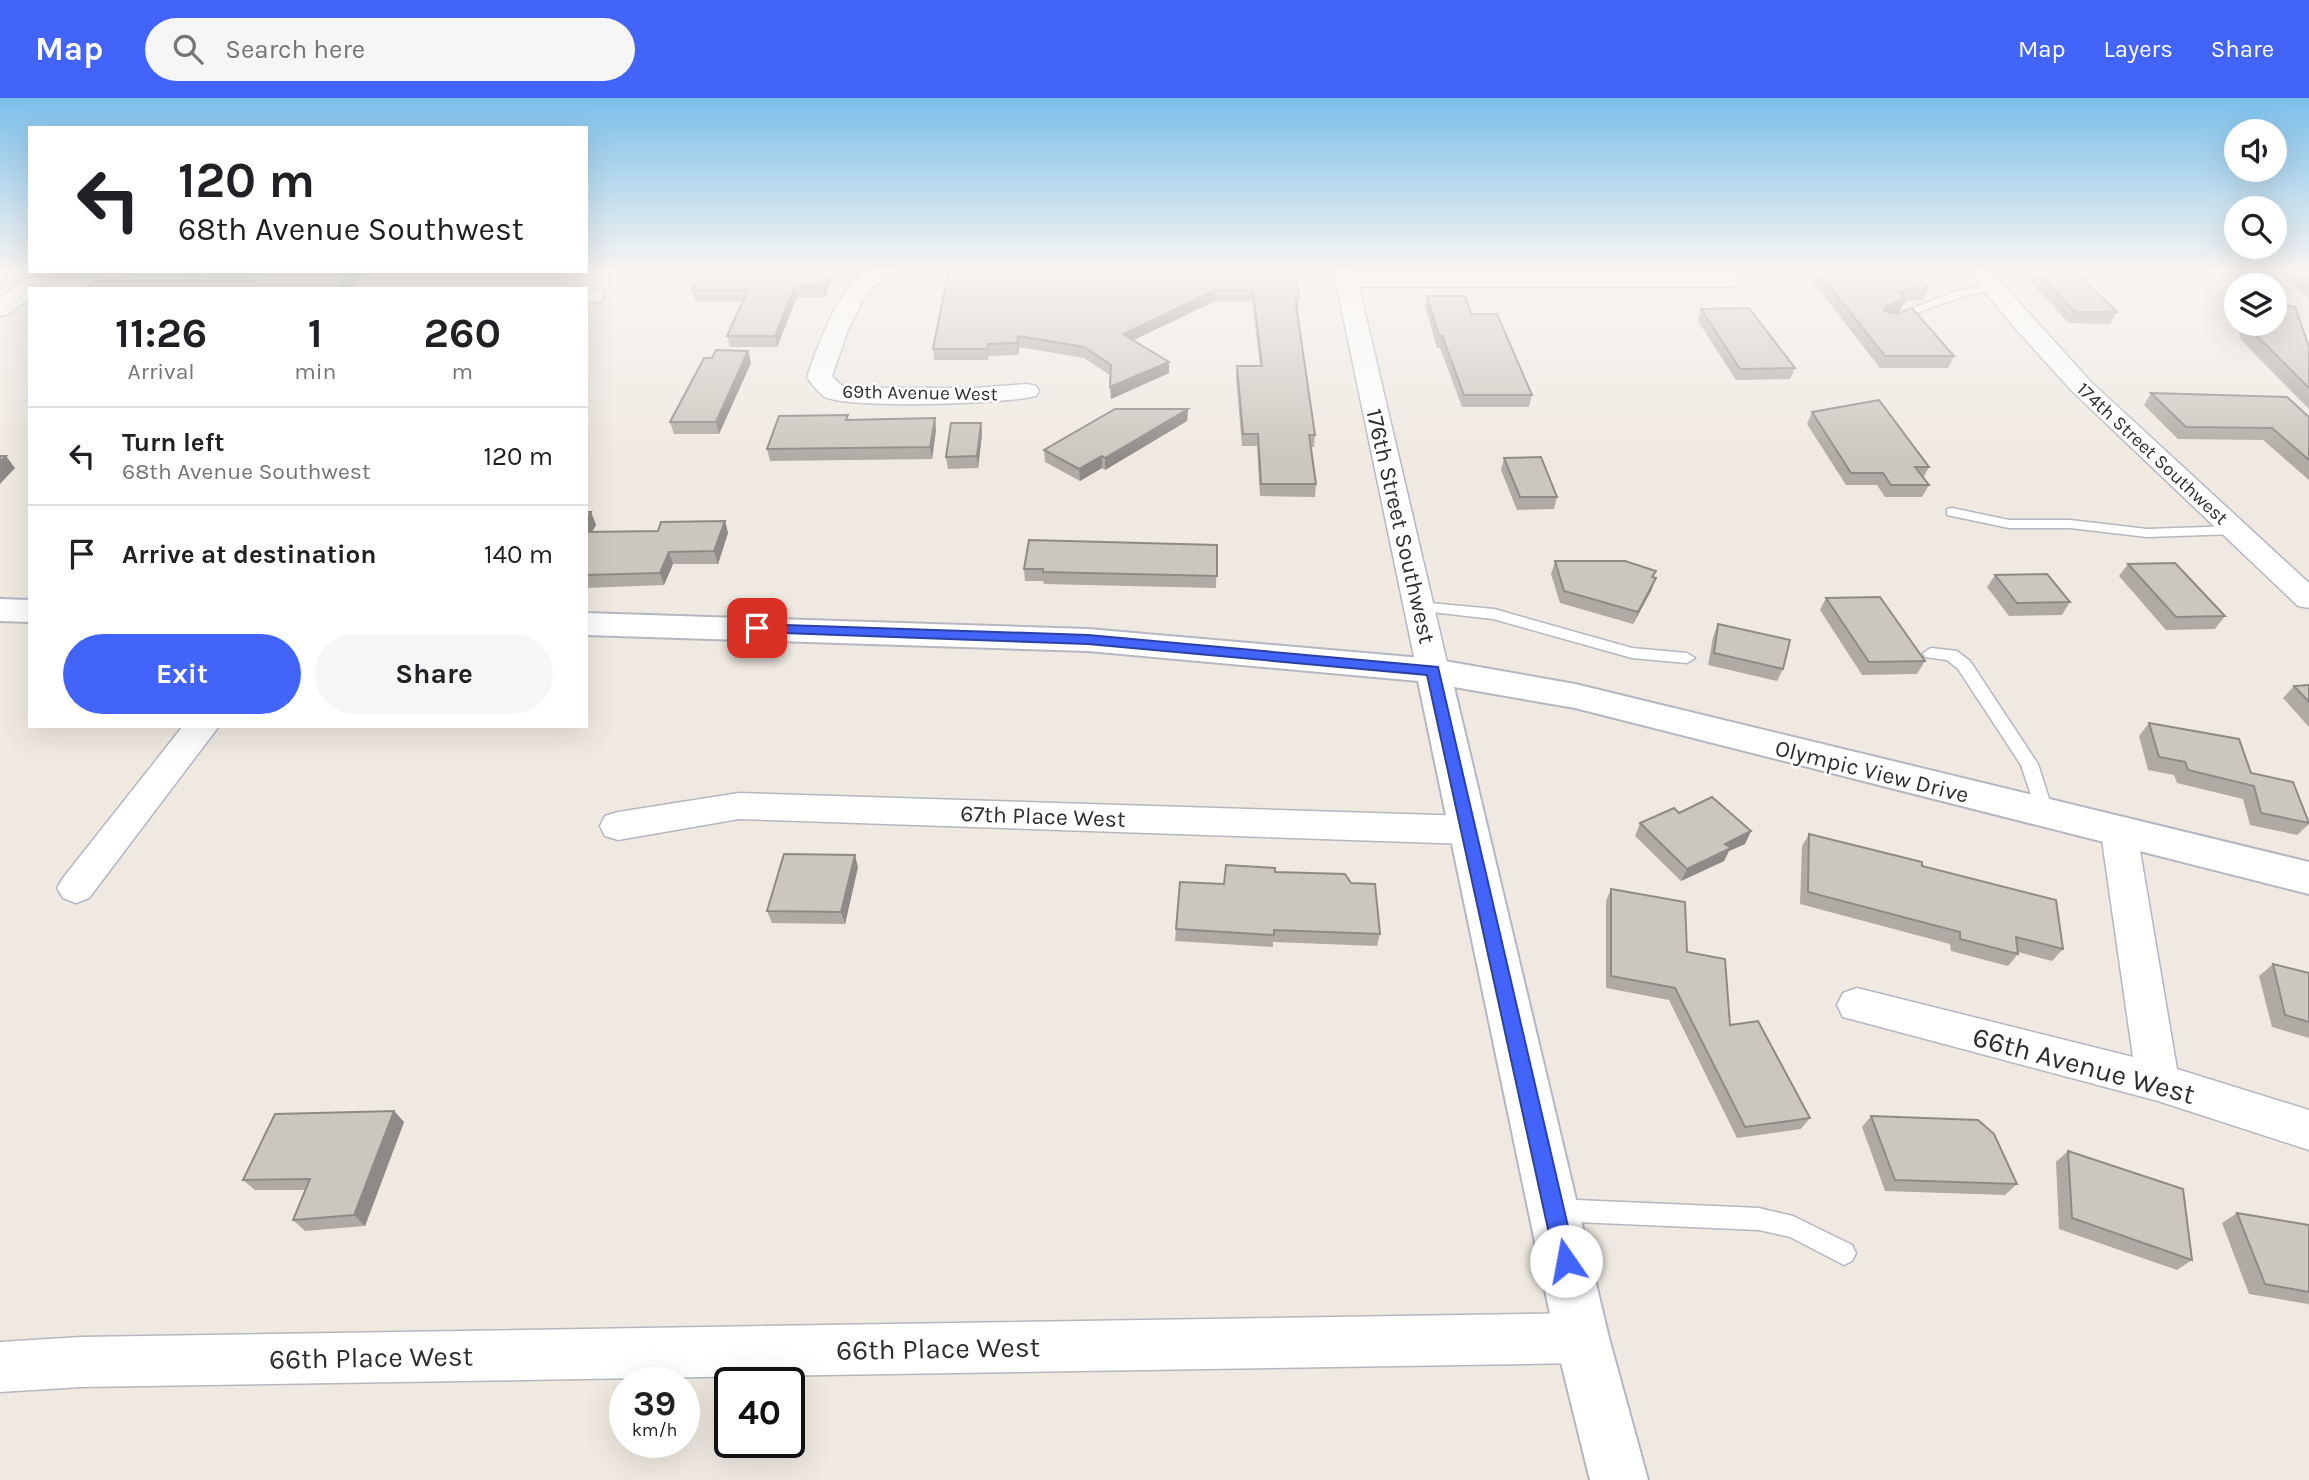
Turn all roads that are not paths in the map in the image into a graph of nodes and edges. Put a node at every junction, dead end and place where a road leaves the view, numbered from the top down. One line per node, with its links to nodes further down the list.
1 (836, 332): 4 (street, 69th Avenue West)
2 (1359, 332): 8 (street, 176th Street Southwest)
3 (2033, 332): 6 (street, 174th Street Southwest)
4 (1027, 391)
5 (1952, 512): 6 (lane)
6 (2236, 530): 7 (street, 174th Street Southwest)
7 (2309, 599)
8 (1419, 607): 13 (lane); 14 (street, 176th Street Southwest)
9 (0, 610): 10 (main road)
10 (28, 611)
11 (588, 624): 14 (main road, Olympic View Drive)
12 (1931, 653): 16 (lane)
13 (1687, 658)
14 (1433, 671): 16 (main road, Olympic View Drive); 18 (main road, 176th Street Southwest)
15 (200, 728): 21 (street)
16 (2045, 814): 19 (main road, Olympic View Drive)
17 (618, 826): 18 (street, 67th Place West)
18 (1469, 830): 25 (main road, 176th Street Southwest)
19 (2119, 833): 20 (main road, Olympic View Drive); 23 (street)
20 (2309, 878)
21 (76, 888)
22 (1857, 1005): 23 (street, 66th Avenue West)
23 (2158, 1082): 24 (street, 66th Avenue West)
24 (2309, 1130)
25 (1555, 1210): 26 (lane); 27 (main road, 176th Street Southwest)
26 (1844, 1253)
27 (1583, 1338): 28 (street, 66th Place West); 29 (main road, 176th Street Southwest)
28 (0, 1367)
29 (1619, 1480)

